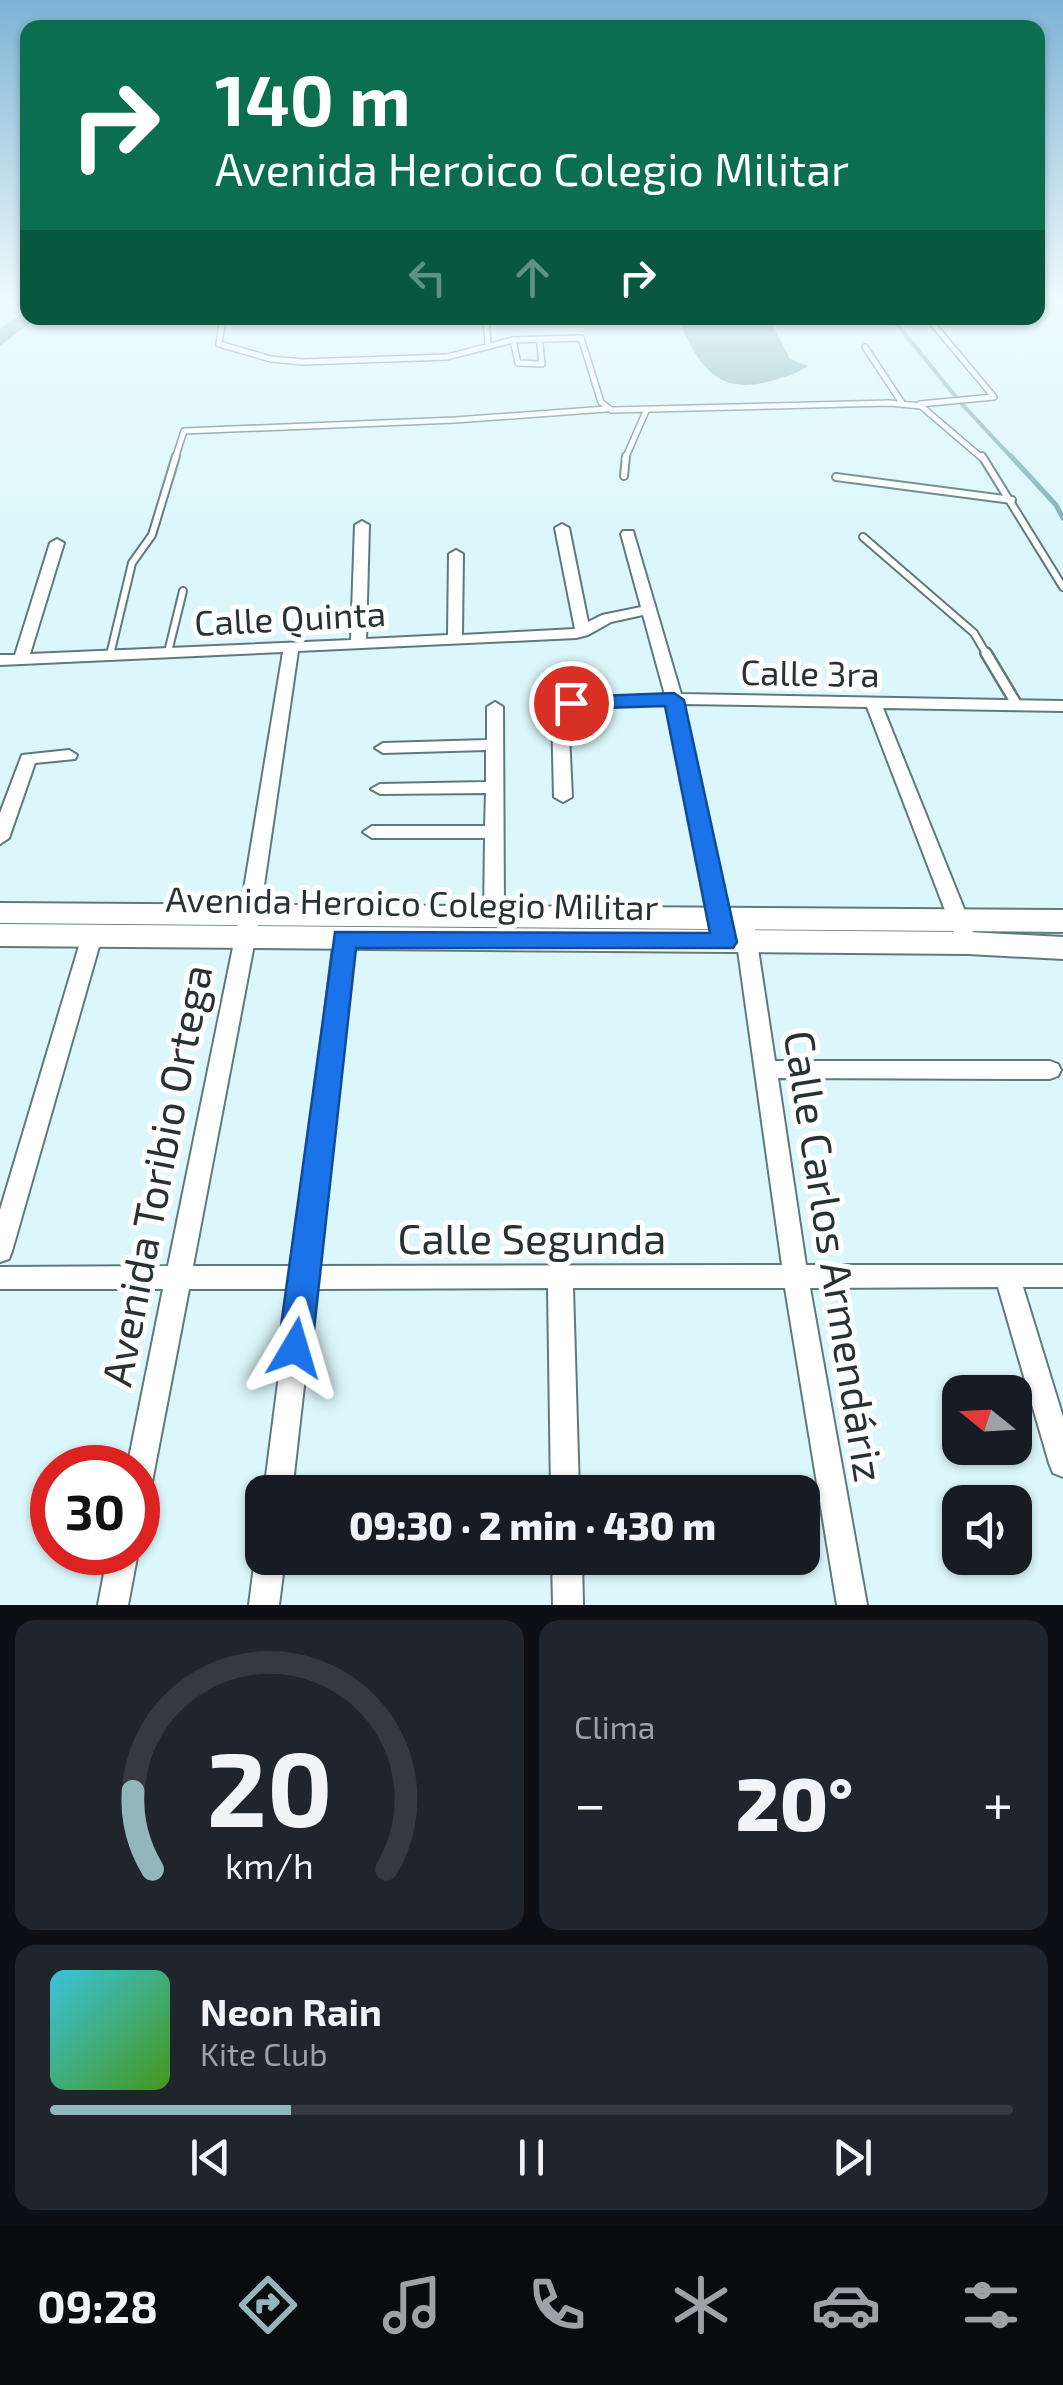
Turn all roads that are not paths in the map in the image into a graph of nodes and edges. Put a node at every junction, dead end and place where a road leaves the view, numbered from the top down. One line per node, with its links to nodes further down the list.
1 (594, 377): 6 (lane)
2 (885, 377): 4 (lane)
3 (977, 377): 5 (lane)
4 (902, 403): 5 (lane); 7 (lane)
5 (912, 404): 10 (lane)
6 (606, 409): 7 (lane); 25 (lane)
7 (646, 411): 8 (lane)
8 (624, 476)
9 (836, 477): 10 (lane)
10 (1012, 500): 17 (lane)
11 (362, 525): 22 (street)
12 (562, 528): 20 (street)
13 (628, 534): 19 (street, Calle Carlos Armendáriz)
14 (863, 537): 30 (lane)
15 (57, 543): 26 (street)
16 (456, 554): 21 (street)
17 (1063, 587)
18 (183, 591): 24 (lane)
19 (650, 610): 20 (street, Calle Quinta); 28 (street, Calle Carlos Armendáriz)
20 (583, 632): 21 (street, Calle Quinta)
21 (455, 640): 22 (street, Calle Quinta)
22 (358, 644): 23 (street, Calle Quinta)
23 (291, 647): 24 (street, Calle Quinta); 45 (street, Avenida Toribio Ortega)
24 (168, 652): 25 (street, Calle Quinta)
25 (110, 655): 26 (street, Calle Quinta)
26 (22, 659): 27 (street, Calle Quinta)
27 (0, 660)
28 (674, 700): 29 (street, Calle 3ra); 38 (street, Calle 3ra); 46 (street, Calle Carlos Armendáriz)
29 (873, 704): 30 (street, Calle 3ra); 47 (street)
30 (1017, 705): 31 (street, Calle 3ra)
31 (1063, 706)
32 (495, 707): 33 (street)
33 (496, 745): 34 (street); 36 (street)
34 (383, 748)
35 (69, 755): 41 (street)
36 (495, 787): 37 (street); 40 (street)
37 (380, 789)
38 (563, 796)
39 (372, 832): 40 (street)
40 (495, 832): 43 (street)
41 (0, 838)
42 (0, 913): 45 (main road, Avenida Heroico Colegio Militar)
43 (494, 916): 45 (main road, Avenida Heroico Colegio Militar); 46 (main road, Avenida Heroico Colegio Militar)
44 (1063, 921): 47 (main road, Avenida Heroico Colegio Militar)
45 (247, 925): 49 (main road, Avenida Heroico Colegio Militar); 50 (main road, Avenida Heroico Colegio Militar); 55 (street, Avenida Toribio Ortega)
46 (734, 930): 47 (main road, Avenida Heroico Colegio Militar); 50 (main road, Avenida Heroico Colegio Militar); 52 (street, Calle Carlos Armendáriz)
47 (964, 932): 51 (main road, Avenida Heroico Colegio Militar)
48 (0, 934): 49 (main road, Avenida Heroico Colegio Militar)
49 (92, 936): 54 (street)
50 (344, 939): 56 (street)
51 (1063, 948)
52 (766, 1069): 53 (street); 61 (street, Calle Carlos Armendáriz)
53 (1050, 1070)
54 (0, 1251)
55 (179, 1276): 56 (street, Calle Segunda); 59 (street, Calle Segunda); 62 (street, Avenida Toribio Ortega)
56 (304, 1276): 58 (street, Calle Segunda); 64 (street)
57 (1063, 1276): 60 (street, Calle Segunda)
58 (560, 1277): 61 (street, Calle Segunda); 65 (street)
59 (0, 1278)
60 (1008, 1278): 61 (street, Calle Segunda); 63 (street)
61 (796, 1279): 72 (street, Calle Carlos Armendáriz)
62 (145, 1445)
63 (1063, 1463)
64 (280, 1475)
65 (565, 1475)
66 (118, 1575): 69 (street)
67 (268, 1575): 70 (street)
68 (567, 1575): 71 (street)
69 (112, 1605)
70 (264, 1605)
71 (568, 1605)
72 (852, 1605)

